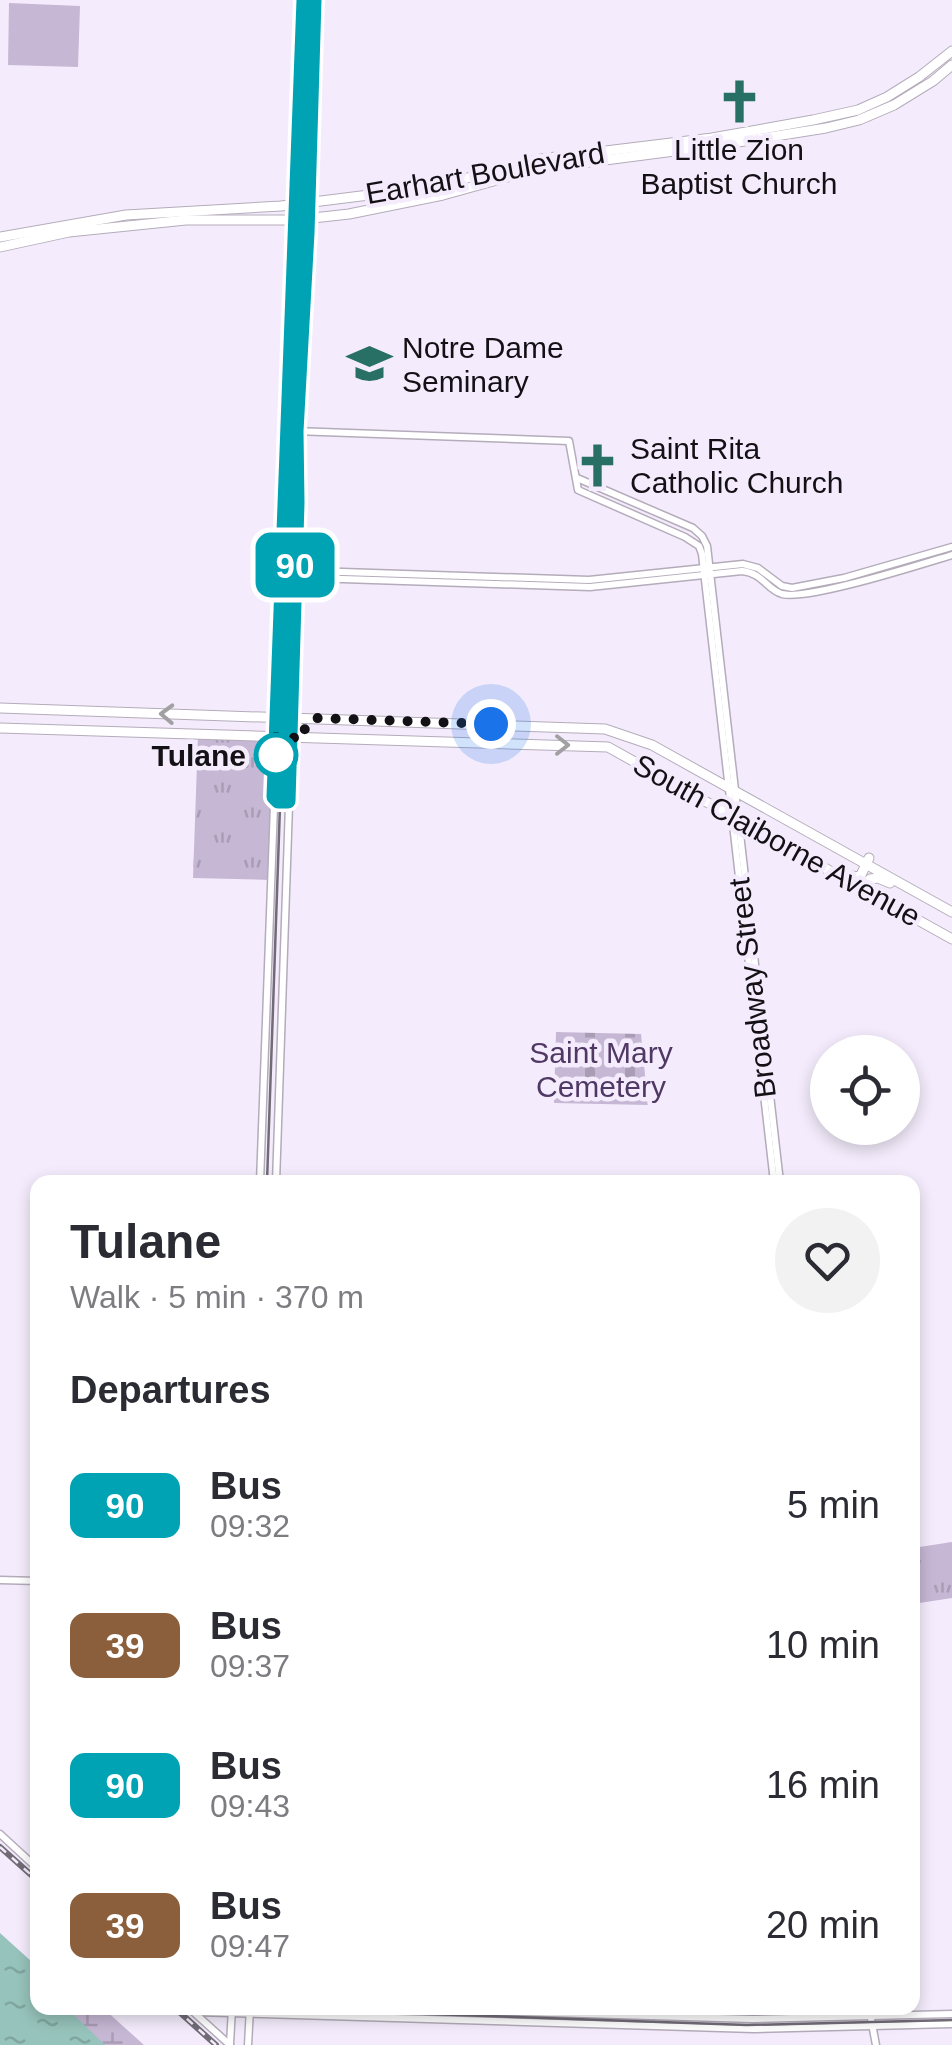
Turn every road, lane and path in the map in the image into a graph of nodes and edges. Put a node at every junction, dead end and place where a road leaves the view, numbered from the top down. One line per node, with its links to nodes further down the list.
1 (304, 0): 10 (main road)
2 (314, 0): 9 (main road)
3 (952, 51): 5 (main road, Earhart Boulevard)
4 (952, 65): 6 (main road, Earhart Boulevard)
5 (926, 71): 6 (main road); 7 (main road, Earhart Boulevard)
6 (932, 82): 11 (main road, Earhart Boulevard)
7 (398, 191): 8 (main road, Earhart Boulevard); 11 (main road)
8 (377, 194): 9 (main road, Earhart Boulevard); 12 (main road)
9 (308, 203): 10 (main road, Earhart Boulevard); 13 (main road)
10 (296, 204): 14 (main road); 15 (main road, Earhart Boulevard)
11 (384, 208): 12 (main road, Earhart Boulevard)
12 (354, 214): 13 (main road, Earhart Boulevard)
13 (307, 219): 14 (main road, Earhart Boulevard); 18 (main road)
14 (295, 220): 16 (main road, Earhart Boulevard); 17 (main road)
15 (0, 237)
16 (0, 246)
17 (295, 252): 18 (main road); 19 (main road)
18 (306, 252): 19 (main road)
19 (292, 431): 20 (main road); 24 (main road); 25 (main road)
20 (576, 478): 23 (main road, Broadway Street); 23 (main road)
21 (952, 547): 23 (main road)
22 (952, 555): 23 (main road)
23 (707, 571): 25 (main road); 45 (main road, Broadway Street)
24 (283, 573): 25 (main road); 26 (main road)
25 (294, 574): 27 (main road)
26 (280, 660): 27 (main road); 31 (main road)
27 (292, 662): 32 (main road)
28 (0, 708): 29 (main road, South Claiborne Avenue, one-way to 28)
29 (231, 716): 30 (main road, South Claiborne Avenue); 37 (main road); 38 (main road)
30 (264, 717): 31 (main road, South Claiborne Avenue); 39 (main road)
31 (278, 717): 32 (main road, South Claiborne Avenue); 40 (main road)
32 (292, 718): 33 (main road, South Claiborne Avenue); 41 (main road)
33 (315, 718): 34 (main road, South Claiborne Avenue); 42 (main road)
34 (328, 719): 35 (main road, South Claiborne Avenue); 43 (main road)
35 (341, 720): 44 (main road); 45 (main road, South Claiborne Avenue)
36 (0, 728): 37 (main road, South Claiborne Avenue)
37 (224, 735): 38 (main road, South Claiborne Avenue)
38 (236, 735): 39 (main road, South Claiborne Avenue)
39 (253, 736): 40 (main road, South Claiborne Avenue)
40 (276, 737): 41 (main road, South Claiborne Avenue); 46 (main road)
41 (291, 737): 42 (main road, South Claiborne Avenue); 47 (main road)
42 (303, 738): 43 (main road, South Claiborne Avenue)
43 (328, 738): 44 (main road, South Claiborne Avenue)
44 (342, 739): 48 (main road, South Claiborne Avenue, one-way to 48)
45 (732, 790): 48 (main road, Broadway Street); 49 (main road, South Claiborne Avenue)
46 (274, 797): 47 (main road); 55 (main road)
47 (288, 801): 56 (main road)
48 (736, 819): 50 (main road, South Claiborne Avenue); 57 (main road, Broadway Street)
49 (868, 861): 50 (main road); 52 (main road, South Claiborne Avenue)
50 (812, 862): 51 (main road, South Claiborne Avenue)
51 (867, 896): 52 (main road); 54 (main road, South Claiborne Avenue)
52 (930, 899): 53 (main road, South Claiborne Avenue)
53 (952, 912)
54 (952, 939)
55 (260, 1175)
56 (276, 1175)
57 (776, 1175)
58 (0, 1580): 59 (main road)
59 (30, 1581)
60 (0, 1834): 61 (main road)
61 (30, 1862)
62 (920, 2013): 63 (main road)
63 (952, 2014)
64 (197, 2015): 73 (main road)
65 (232, 2015): 73 (main road)
66 (250, 2015): 74 (main road)
67 (383, 2015): 72 (main road)
68 (616, 2015): 69 (main road)
69 (821, 2015)
70 (873, 2015): 72 (main road)
71 (952, 2024): 72 (main road)
72 (874, 2027): 75 (main road)
73 (230, 2045)
74 (248, 2045)
75 (876, 2045)

